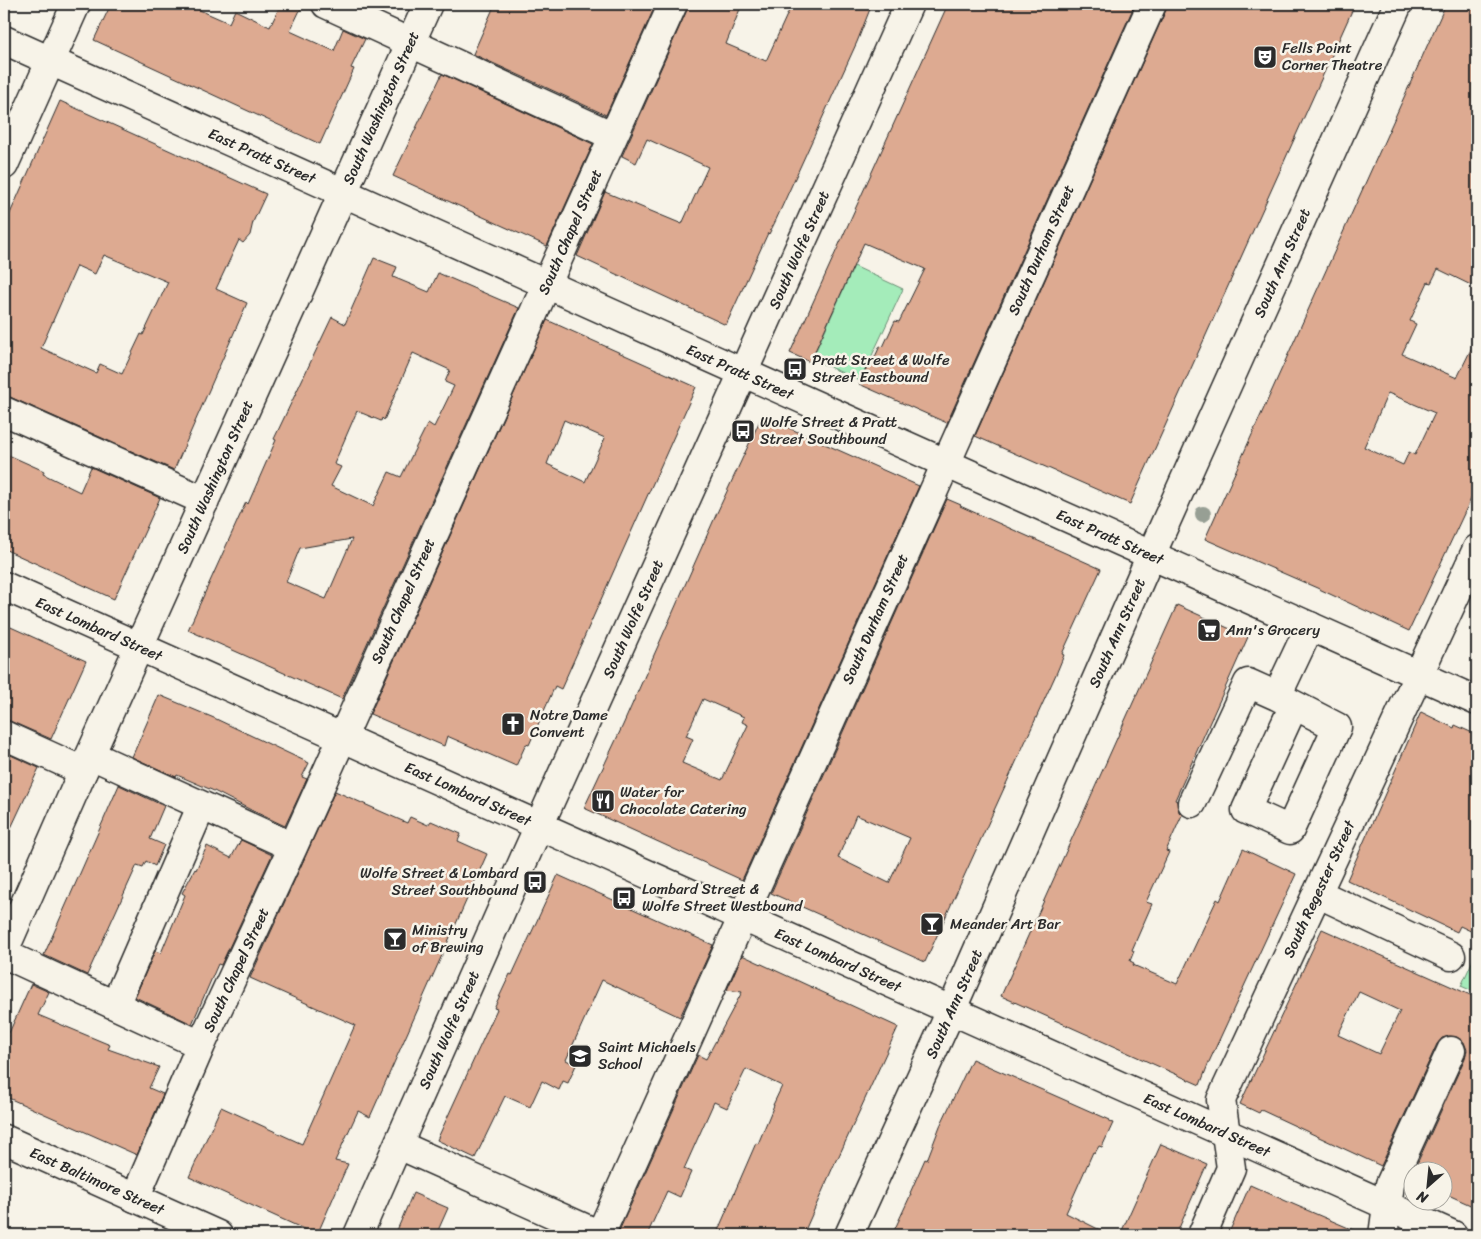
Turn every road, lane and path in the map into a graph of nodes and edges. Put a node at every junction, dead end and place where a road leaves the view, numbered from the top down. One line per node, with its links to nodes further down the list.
1 (76, 4): 10 (main road)
2 (326, 4): 9 (main road)
3 (428, 4): 9 (main road, South Washington Street)
4 (673, 4): 11 (main road, South Chapel Street)
5 (909, 4): 15 (main road, South Wolfe Street)
6 (1152, 4): 17 (main road, South Durham Street)
7 (1398, 4): 20 (main road, South Ann Street)
8 (4, 40): 10 (main road, East Pratt Street)
9 (410, 42): 11 (main road); 13 (main road, South Washington Street)
10 (51, 61): 12 (main road); 13 (main road, East Pratt Street)
11 (613, 136): 14 (main road, South Chapel Street)
12 (4, 165)
13 (343, 193): 14 (main road, East Pratt Street); 18 (main road, South Washington Street)
14 (546, 284): 15 (main road, East Pratt Street); 27 (main road, South Chapel Street)
15 (744, 374): 17 (main road, East Pratt Street); 31 (main road, South Wolfe Street)
16 (4, 411): 18 (main road)
17 (944, 464): 20 (main road, East Pratt Street); 34 (main road, South Durham Street)
18 (205, 501): 23 (main road, South Washington Street)
19 (1477, 549): 24 (main road, South Regester Street)
20 (1151, 555): 22 (main road, East Pratt Street); 38 (main road, South Ann Street)
21 (4, 586): 23 (main road, East Lombard Street)
22 (1310, 626): 24 (main road, East Pratt Street); 29 (main road)
23 (139, 647): 27 (main road, East Lombard Street); 28 (main road, South Washington Street)
24 (1418, 675): 25 (main road, East Pratt Street); 33 (main road, South Regester Street)
25 (1477, 701)
26 (4, 735): 28 (main road)
27 (341, 738): 31 (main road, East Lombard Street); 32 (main road, South Chapel Street)
28 (87, 763): 30 (main road); 35 (main road, South Washington Street)
29 (1192, 803)
30 (201, 807): 32 (main road); 37 (main road)
31 (539, 826): 34 (main road, East Lombard Street); 43 (main road, South Wolfe Street)
32 (293, 847): 39 (main road, South Chapel Street)
33 (1317, 893): 36 (main road); 41 (main road, South Regester Street)
34 (742, 917): 38 (main road, East Lombard Street); 48 (main road, South Durham Street)
35 (4, 953): 37 (main road)
36 (1451, 956)
37 (114, 1005): 39 (main road)
38 (951, 1011): 41 (main road, East Lombard Street); 49 (main road, South Ann Street)
39 (201, 1045): 44 (main road, South Chapel Street)
40 (1451, 1051): 45 (main road)
41 (1226, 1133): 45 (main road, East Lombard Street); 50 (main road, South Regester Street)
42 (4, 1139): 44 (main road, East Baltimore Street)
43 (399, 1145): 47 (main road, South Wolfe Street); 48 (main road)
44 (134, 1198): 46 (main road, East Baltimore Street)
45 (1388, 1206): 51 (main road); 52 (main road, East Lombard Street)
46 (218, 1235)
47 (358, 1235)
48 (600, 1235)
49 (849, 1235)
50 (1202, 1235)
51 (1382, 1235)
52 (1453, 1235)

